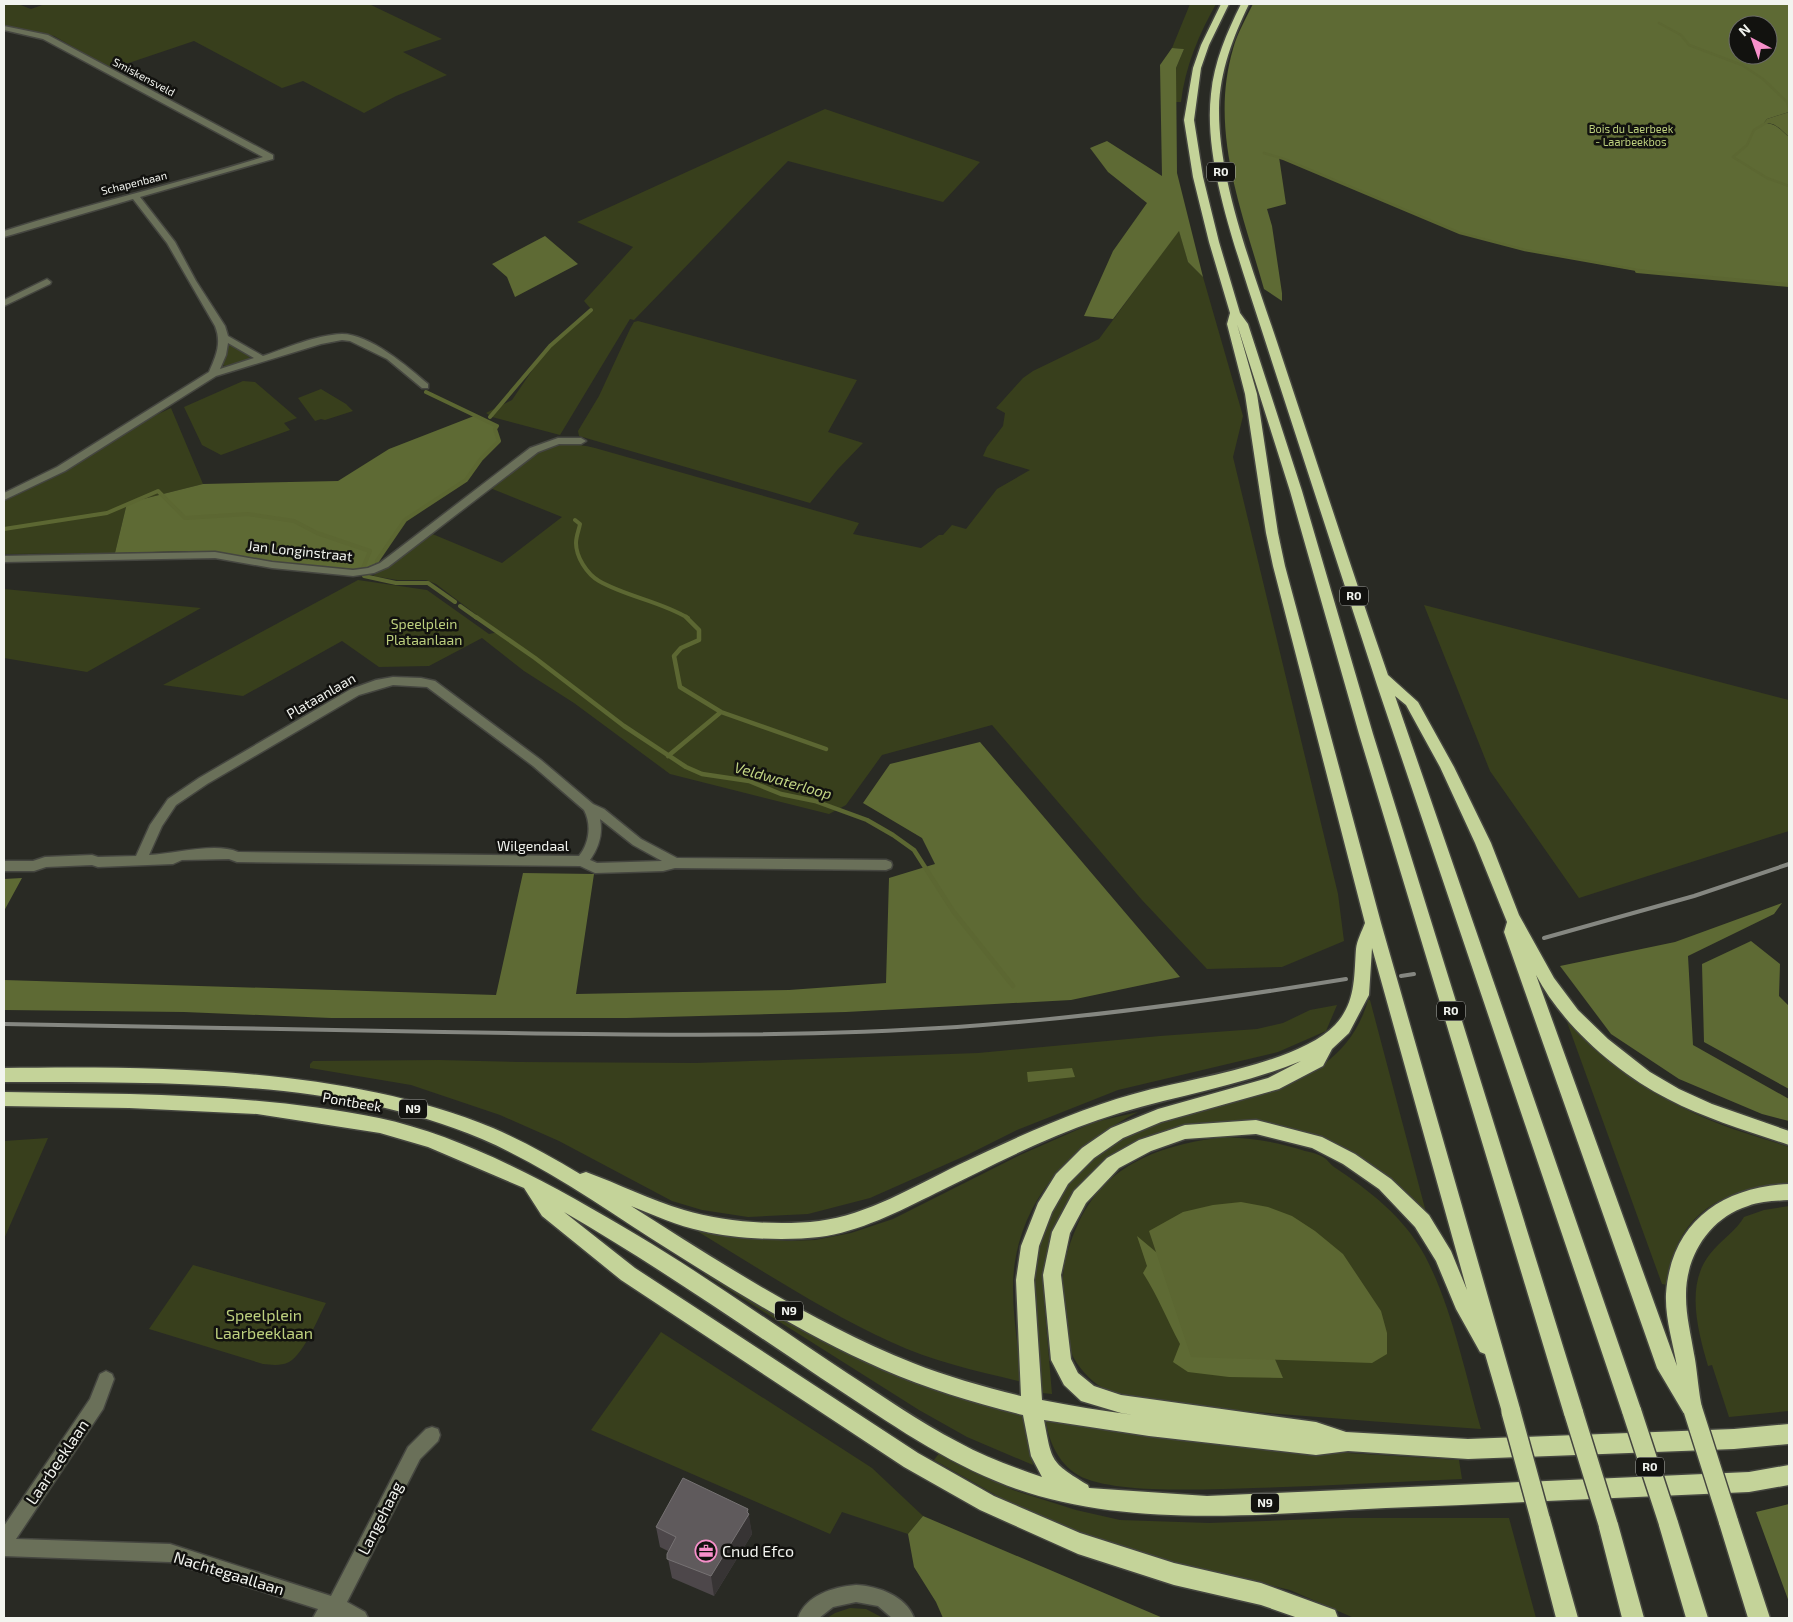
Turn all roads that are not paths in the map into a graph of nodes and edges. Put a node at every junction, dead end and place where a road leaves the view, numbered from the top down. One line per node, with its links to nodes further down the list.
1 (1225, 4): 9 (highway, R0)
2 (1245, 4): 17 (highway, R0)
3 (4, 28): 4 (street, Smiskensveld)
4 (270, 156): 5 (street, Schapenbaan)
5 (134, 195): 6 (street, Schapenbaan); 10 (street)
6 (4, 234)
7 (47, 282): 8 (street)
8 (4, 303)
9 (1235, 314): 25 (highway); 50 (highway, R0, bridge)
10 (224, 338): 11 (street); 12 (street)
11 (260, 358): 12 (street); 13 (street)
12 (213, 374): 15 (street)
13 (426, 386)
14 (581, 441): 16 (street, Jan Longinstraat)
15 (4, 497)
16 (4, 559)
17 (1382, 678): 24 (highway); 51 (highway, R0, bridge)
18 (589, 807): 19 (street, Plataanlaan); 20 (street); 21 (street, Plataanlaan)
19 (140, 861): 20 (street, Wilgendaal); 23 (street, Wilgendaal)
20 (582, 861): 21 (street, Wilgendaal)
21 (675, 863): 22 (street, Wilgendaal)
22 (886, 865)
23 (4, 866)
24 (1512, 915): 29 (highway); 36 (highway)
25 (1373, 923): 26 (highway); 33 (highway)
26 (1326, 1044): 30 (highway); 35 (highway)
27 (4, 1075): 30 (highway, N9)
28 (4, 1099): 31 (highway, Pontbeek / N9)
29 (1789, 1138)
30 (565, 1173): 35 (highway, N9)
31 (530, 1184): 41 (highway, Pontbeek / N9); 48 (highway)
32 (1789, 1192): 36 (highway)
33 (1500, 1372): 39 (highway); 49 (highway, bridge)
34 (106, 1379): 42 (street, Laarbeeklaan)
35 (1032, 1407): 39 (highway, N9); 41 (highway)
36 (1693, 1410): 52 (highway, bridge)
37 (1789, 1434): 39 (highway, N9)
38 (432, 1435): 44 (street, Langehaag)
39 (1348, 1441)
40 (1789, 1475): 41 (highway, N9)
41 (1091, 1498)
42 (4, 1541)
43 (4, 1547): 44 (street, Nachtegaallaan)
44 (329, 1612): 45 (street, Nachtegaallaan)
45 (358, 1618)
46 (807, 1618): 47 (street)
47 (904, 1618)
48 (1327, 1618)
49 (1567, 1618)
50 (1633, 1618)
51 (1697, 1618)
52 (1759, 1618)

